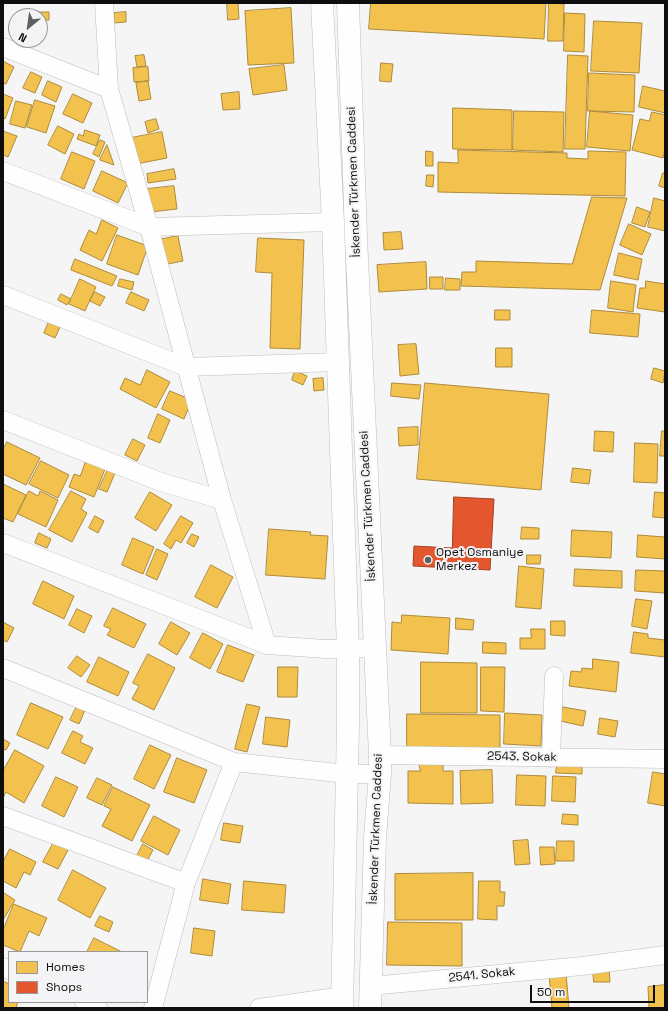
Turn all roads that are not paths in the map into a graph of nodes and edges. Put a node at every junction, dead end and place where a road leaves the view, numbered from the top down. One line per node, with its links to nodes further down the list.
1 (104, 3): 5 (street)
2 (322, 3): 7 (main road, İskender Türkmen Caddesi)
3 (348, 3): 16 (main road, İskender Türkmen Caddesi)
4 (3, 47): 5 (street)
5 (109, 89): 8 (street)
6 (3, 171): 8 (street)
7 (333, 222): 8 (street); 10 (main road, İskender Türkmen Caddesi)
8 (149, 227): 11 (street)
9 (3, 295): 11 (street)
10 (338, 362): 11 (street); 17 (main road, İskender Türkmen Caddesi)
11 (186, 367): 13 (street)
12 (3, 420): 13 (street)
13 (222, 500): 15 (street)
14 (3, 543): 15 (street)
15 (267, 645): 17 (street)
16 (375, 648): 17 (street); 23 (main road, İskender Türkmen Caddesi)
17 (348, 649): 24 (main road, İskender Türkmen Caddesi)
18 (3, 668): 22 (street, 2543. Sokak)
19 (554, 676): 20 (street)
20 (551, 758): 21 (street, 2543. Sokak); 23 (street, 2543. Sokak)
21 (665, 759)
22 (234, 762): 24 (street, 2543. Sokak); 26 (street)
23 (380, 765): 24 (street, 2543. Sokak); 28 (main road, İskender Türkmen Caddesi)
24 (347, 774): 29 (main road, İskender Türkmen Caddesi)
25 (3, 816): 26 (street)
26 (186, 883): 32 (street)
27 (665, 955): 28 (street, 2541. Sokak)
28 (371, 986): 34 (main road, İskender Türkmen Caddesi)
29 (342, 1002): 33 (street)
30 (86, 1003): 31 (street)
31 (98, 1008)
32 (153, 1008)
33 (259, 1008)
34 (370, 1008)

